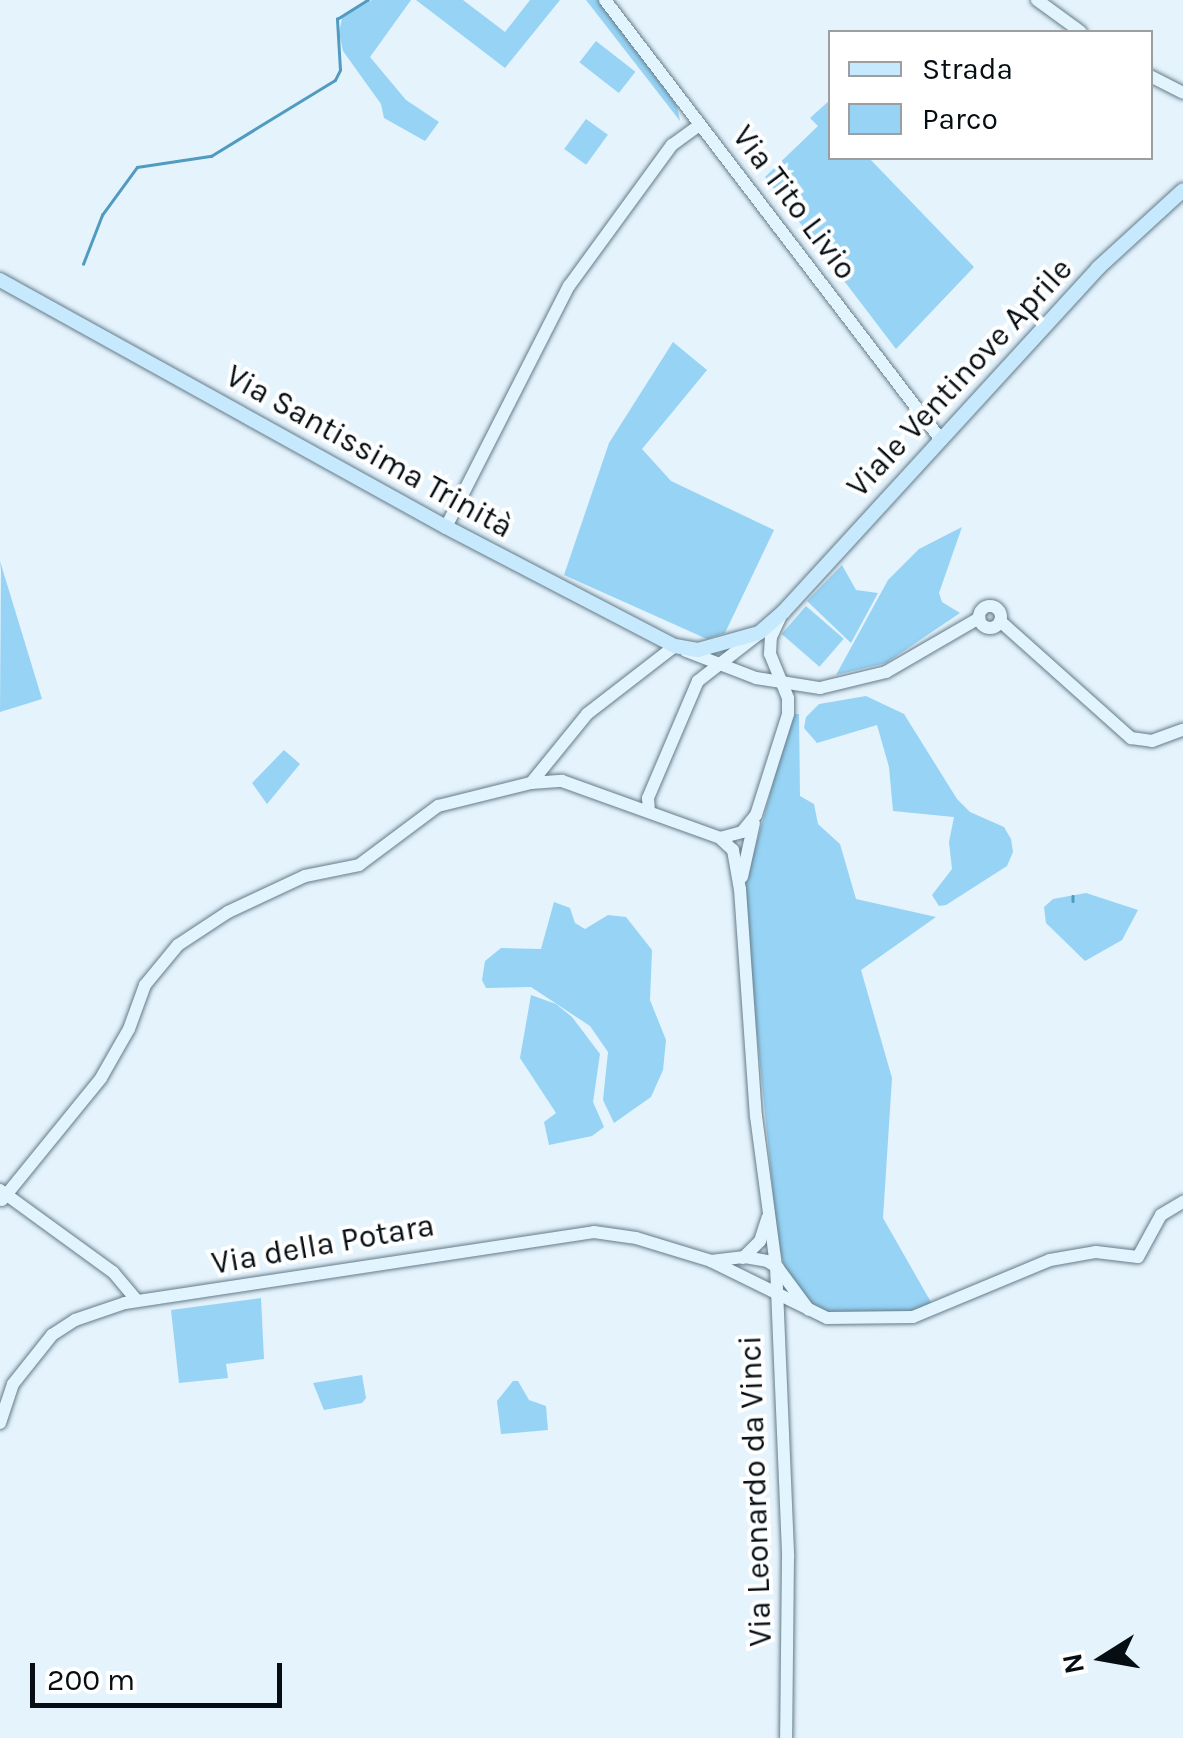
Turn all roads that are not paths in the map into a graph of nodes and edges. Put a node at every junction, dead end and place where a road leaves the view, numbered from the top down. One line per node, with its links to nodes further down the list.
1 (605, 0): 6 (street, Via Tito Livio)
2 (1038, 0): 3 (street)
3 (1078, 30)
4 (1153, 78): 5 (street)
5 (1183, 93)
6 (700, 126): 9 (street, Via Tito Livio); 10 (street)
7 (1183, 190): 9 (main road, Viale Ventinove Aprile)
8 (0, 280): 10 (main road, Via Santissima Trinità)
9 (940, 440): 11 (main road, Viale Ventinove Aprile)
10 (446, 526): 13 (main road, Via Santissima Trinità)
11 (784, 611): 12 (main road, Viale Ventinove Aprile); 16 (street, Viale Ventinove Aprile)
12 (759, 633): 13 (main road, Viale Ventinove Aprile); 14 (street, Viale Ventinove Aprile)
13 (680, 648): 14 (street, Via Santissima Trinità); 15 (street); 20 (street)
14 (715, 665): 15 (street, Viale Ventinove Aprile); 16 (street, Via Santissima Trinità)
15 (698, 681): 21 (street)
16 (783, 684): 17 (street, Via Santissima Trinità); 18 (street, Viale Ventinove Aprile)
17 (816, 688): 18 (street); 19 (street)
18 (788, 710): 22 (street, Via Leonardo da Vinci)
19 (1183, 730)
20 (531, 783): 21 (street); 25 (street)
21 (649, 812): 23 (street)
22 (756, 815): 23 (street); 24 (street, Via Leonardo da Vinci)
23 (720, 838): 24 (street, Via Leonardo da Vinci)
24 (740, 889): 27 (street, Via Leonardo da Vinci)
25 (2, 1195): 35 (street)
26 (1183, 1202): 36 (street, Via della Potara)
27 (769, 1210): 28 (street, Via Leonardo da Vinci); 29 (street)
28 (774, 1242): 31 (street, Via Leonardo da Vinci); 33 (street, Via Leonardo da Vinci)
29 (744, 1256): 30 (street, Via della Potara); 31 (street, Via della Potara); 32 (street)
30 (711, 1260): 32 (street, Via della Potara); 35 (street, Via della Potara)
31 (777, 1271): 32 (street); 33 (street); 34 (street, Via Leonardo da Vinci)
32 (749, 1281): 34 (street, Via della Potara)
33 (794, 1289): 36 (street)
34 (777, 1296): 36 (street, Via della Potara); 38 (street, Via Leonardo da Vinci)
35 (124, 1299): 37 (street, Via della Potara)
36 (809, 1310)
37 (0, 1423)
38 (786, 1738)

